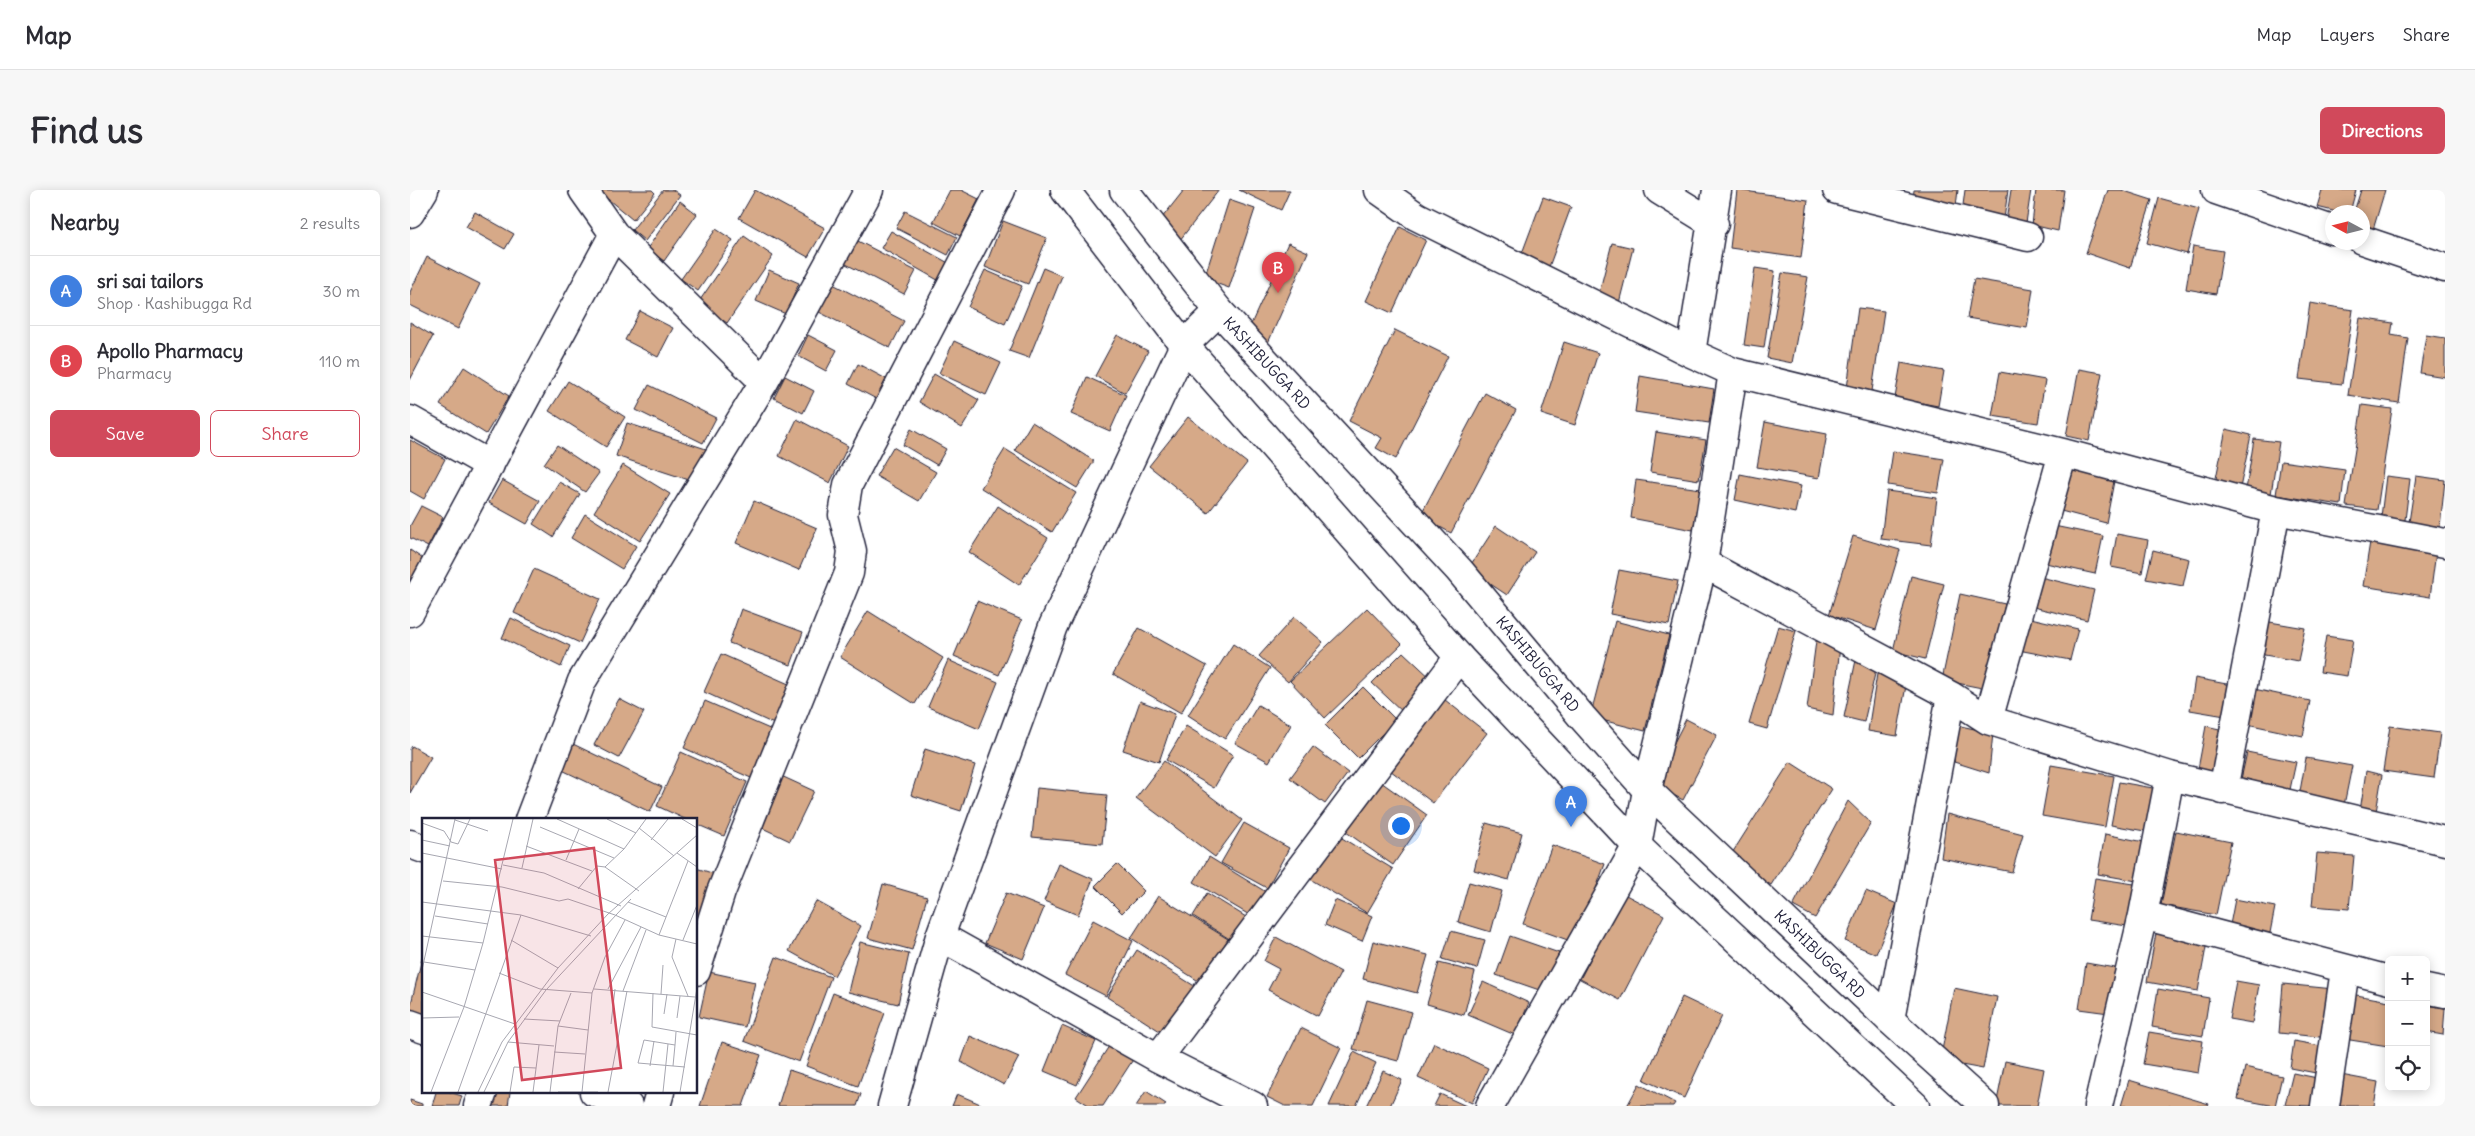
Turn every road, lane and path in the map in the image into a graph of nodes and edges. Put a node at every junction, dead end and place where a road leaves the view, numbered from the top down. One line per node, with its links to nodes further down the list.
1 (424, 190): 12 (street)
2 (584, 190): 15 (street)
3 (869, 190): 23 (street)
4 (1001, 190): 42 (street)
5 (1065, 190): 20 (street)
6 (1124, 190): 19 (street, KASHIBUGGA RD)
7 (1380, 190): 21 (street)
8 (1659, 190): 13 (street)
9 (1717, 190): 13 (street)
10 (1837, 190): 16 (street)
11 (2216, 190): 14 (street)
12 (410, 213)
13 (1714, 224): 21 (street)
14 (2325, 228)
15 (614, 234): 23 (street); 26 (street)
16 (2028, 238)
17 (2370, 243): 18 (street)
18 (2445, 268)
19 (1219, 311): 20 (street); 35 (street, KASHIBUGGA RD)
20 (1184, 345): 31 (street); 41 (street)
21 (1691, 353): 22 (street)
22 (1732, 372): 25 (street); 29 (street)
23 (764, 382): 37 (street)
24 (410, 420): 26 (street)
25 (2063, 453): 27 (street); 33 (street)
26 (490, 465): 30 (street)
27 (2276, 510): 28 (street); 36 (street)
28 (2445, 543)
29 (1703, 563): 32 (street); 35 (street)
30 (410, 612)
31 (1459, 657): 39 (street); 50 (street)
32 (1951, 696): 33 (street); 47 (street)
33 (1988, 720): 34 (street)
34 (2170, 776): 36 (street); 40 (street)
35 (1647, 790): 39 (street); 47 (street, KASHIBUGGA RD)
36 (2223, 790): 38 (street)
37 (530, 818)
38 (2445, 841)
39 (1637, 846): 57 (street); 58 (street)
40 (2143, 915): 43 (street); 60 (street)
41 (940, 936): 50 (street); 55 (street)
42 (698, 965)
43 (2345, 970): 44 (street); 61 (street)
44 (2385, 979)
45 (2430, 990): 46 (street)
46 (2445, 993)
47 (1890, 1020): 59 (street, KASHIBUGGA RD)
48 (410, 1024): 49 (street)
49 (422, 1028)
50 (1158, 1058): 56 (street)
51 (482, 1094): 53 (street)
52 (599, 1094): 54 (street)
53 (478, 1106)
54 (628, 1106)
55 (892, 1106)
56 (1253, 1106)
57 (1490, 1106)
58 (1915, 1106)
59 (1985, 1106)
60 (2098, 1106)
61 (2325, 1106)

